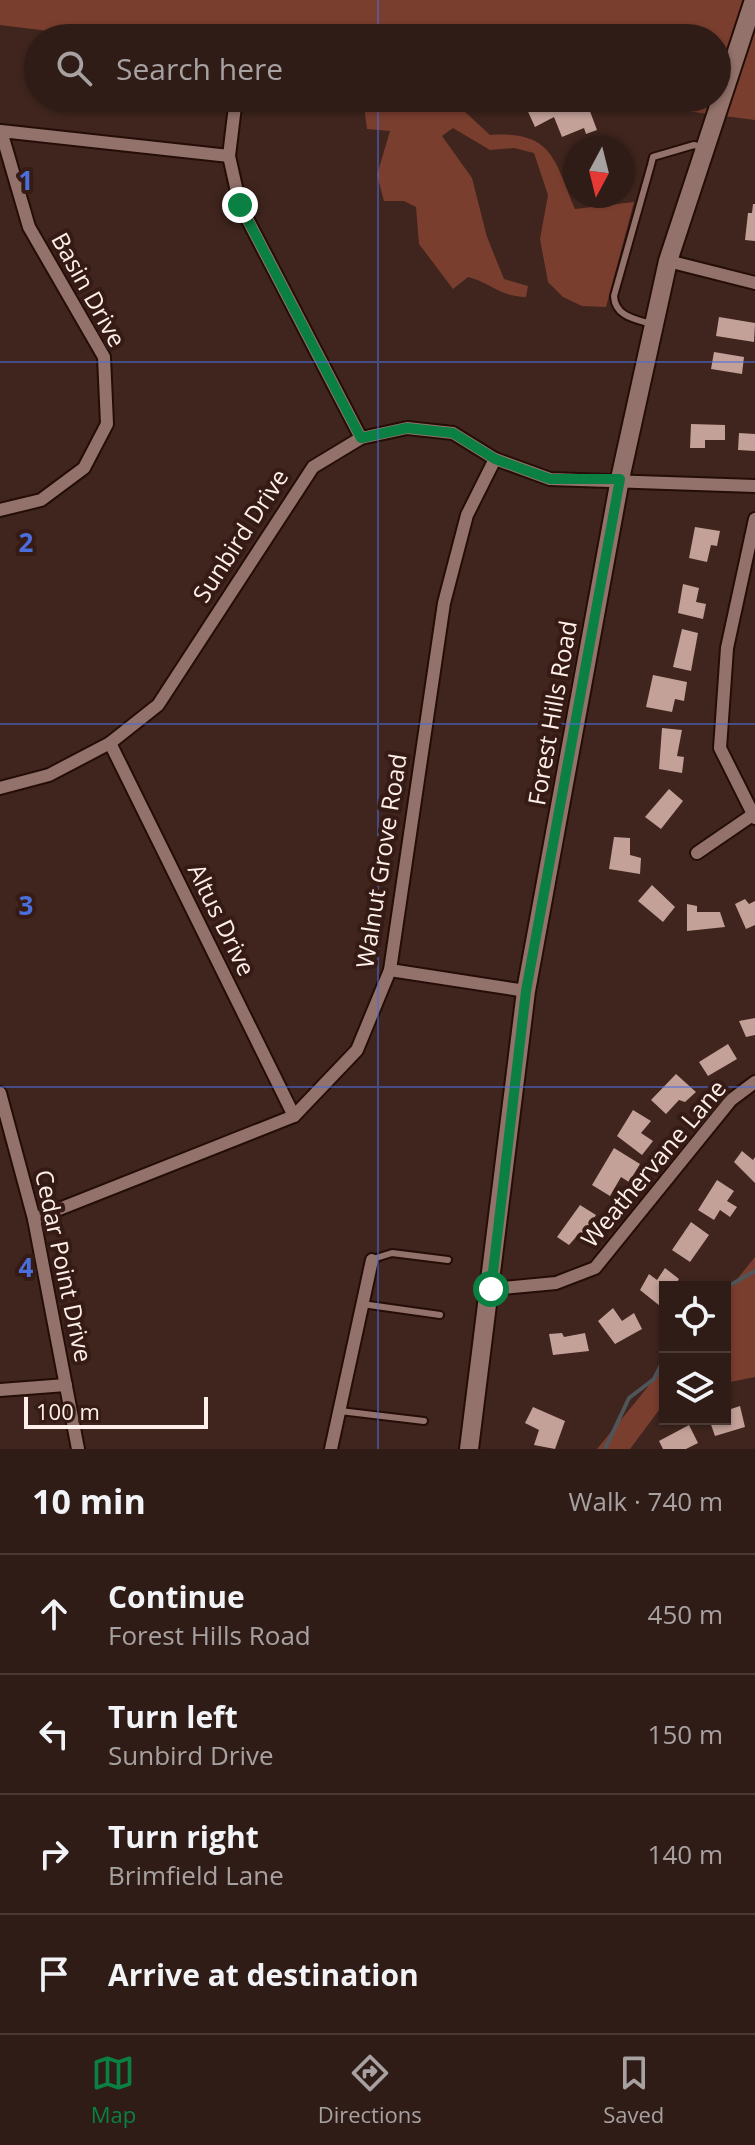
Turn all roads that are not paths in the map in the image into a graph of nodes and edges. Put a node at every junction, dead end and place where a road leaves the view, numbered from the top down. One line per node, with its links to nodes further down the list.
1 (754, 0): 2 (street, Forest Hills Road)
2 (731, 67)
3 (234, 112): 7 (street)
4 (715, 112): 6 (street, Forest Hills Road)
5 (1, 131): 7 (street); 15 (street, Basin Drive)
6 (703, 148): 8 (street, Forest Hills Road); 10 (lane)
7 (229, 156): 11 (street)
8 (668, 261): 9 (street); 10 (street, Forest Hills Road)
9 (755, 283)
10 (654, 325): 13 (street, Forest Hills Road)
11 (361, 438): 12 (street, Sunbird Drive); 17 (street, Sunbird Drive)
12 (495, 459): 13 (street, Sunbird Drive); 21 (street, Walnut Grove Road)
13 (620, 479): 14 (street, Sunbird Drive); 22 (street, Forest Hills Road)
14 (755, 486)
15 (0, 510)
16 (755, 519): 19 (street)
17 (110, 743): 18 (street, Sunbird Drive); 25 (street, Altus Drive)
18 (0, 788)
19 (753, 817): 20 (street)
20 (697, 853)
21 (390, 970): 22 (street); 25 (street, Walnut Grove Road)
22 (526, 991): 29 (street, Forest Hills Road)
23 (755, 1082): 29 (street, Weathervane Lane)
24 (0, 1093): 26 (street, Cedar Point Drive)
25 (294, 1116): 26 (street, Walnut Grove Road)
26 (34, 1219): 32 (street, Cedar Point Drive)
27 (372, 1260): 28 (lane); 30 (street)
28 (448, 1260)
29 (491, 1289): 38 (street, Forest Hills Road)
30 (362, 1304): 31 (lane); 34 (street)
31 (440, 1315)
32 (66, 1385): 33 (street); 36 (street, Cedar Point Drive)
33 (0, 1390)
34 (340, 1411): 35 (lane); 37 (street)
35 (424, 1421)
36 (78, 1449)
37 (331, 1449)
38 (469, 1449)

